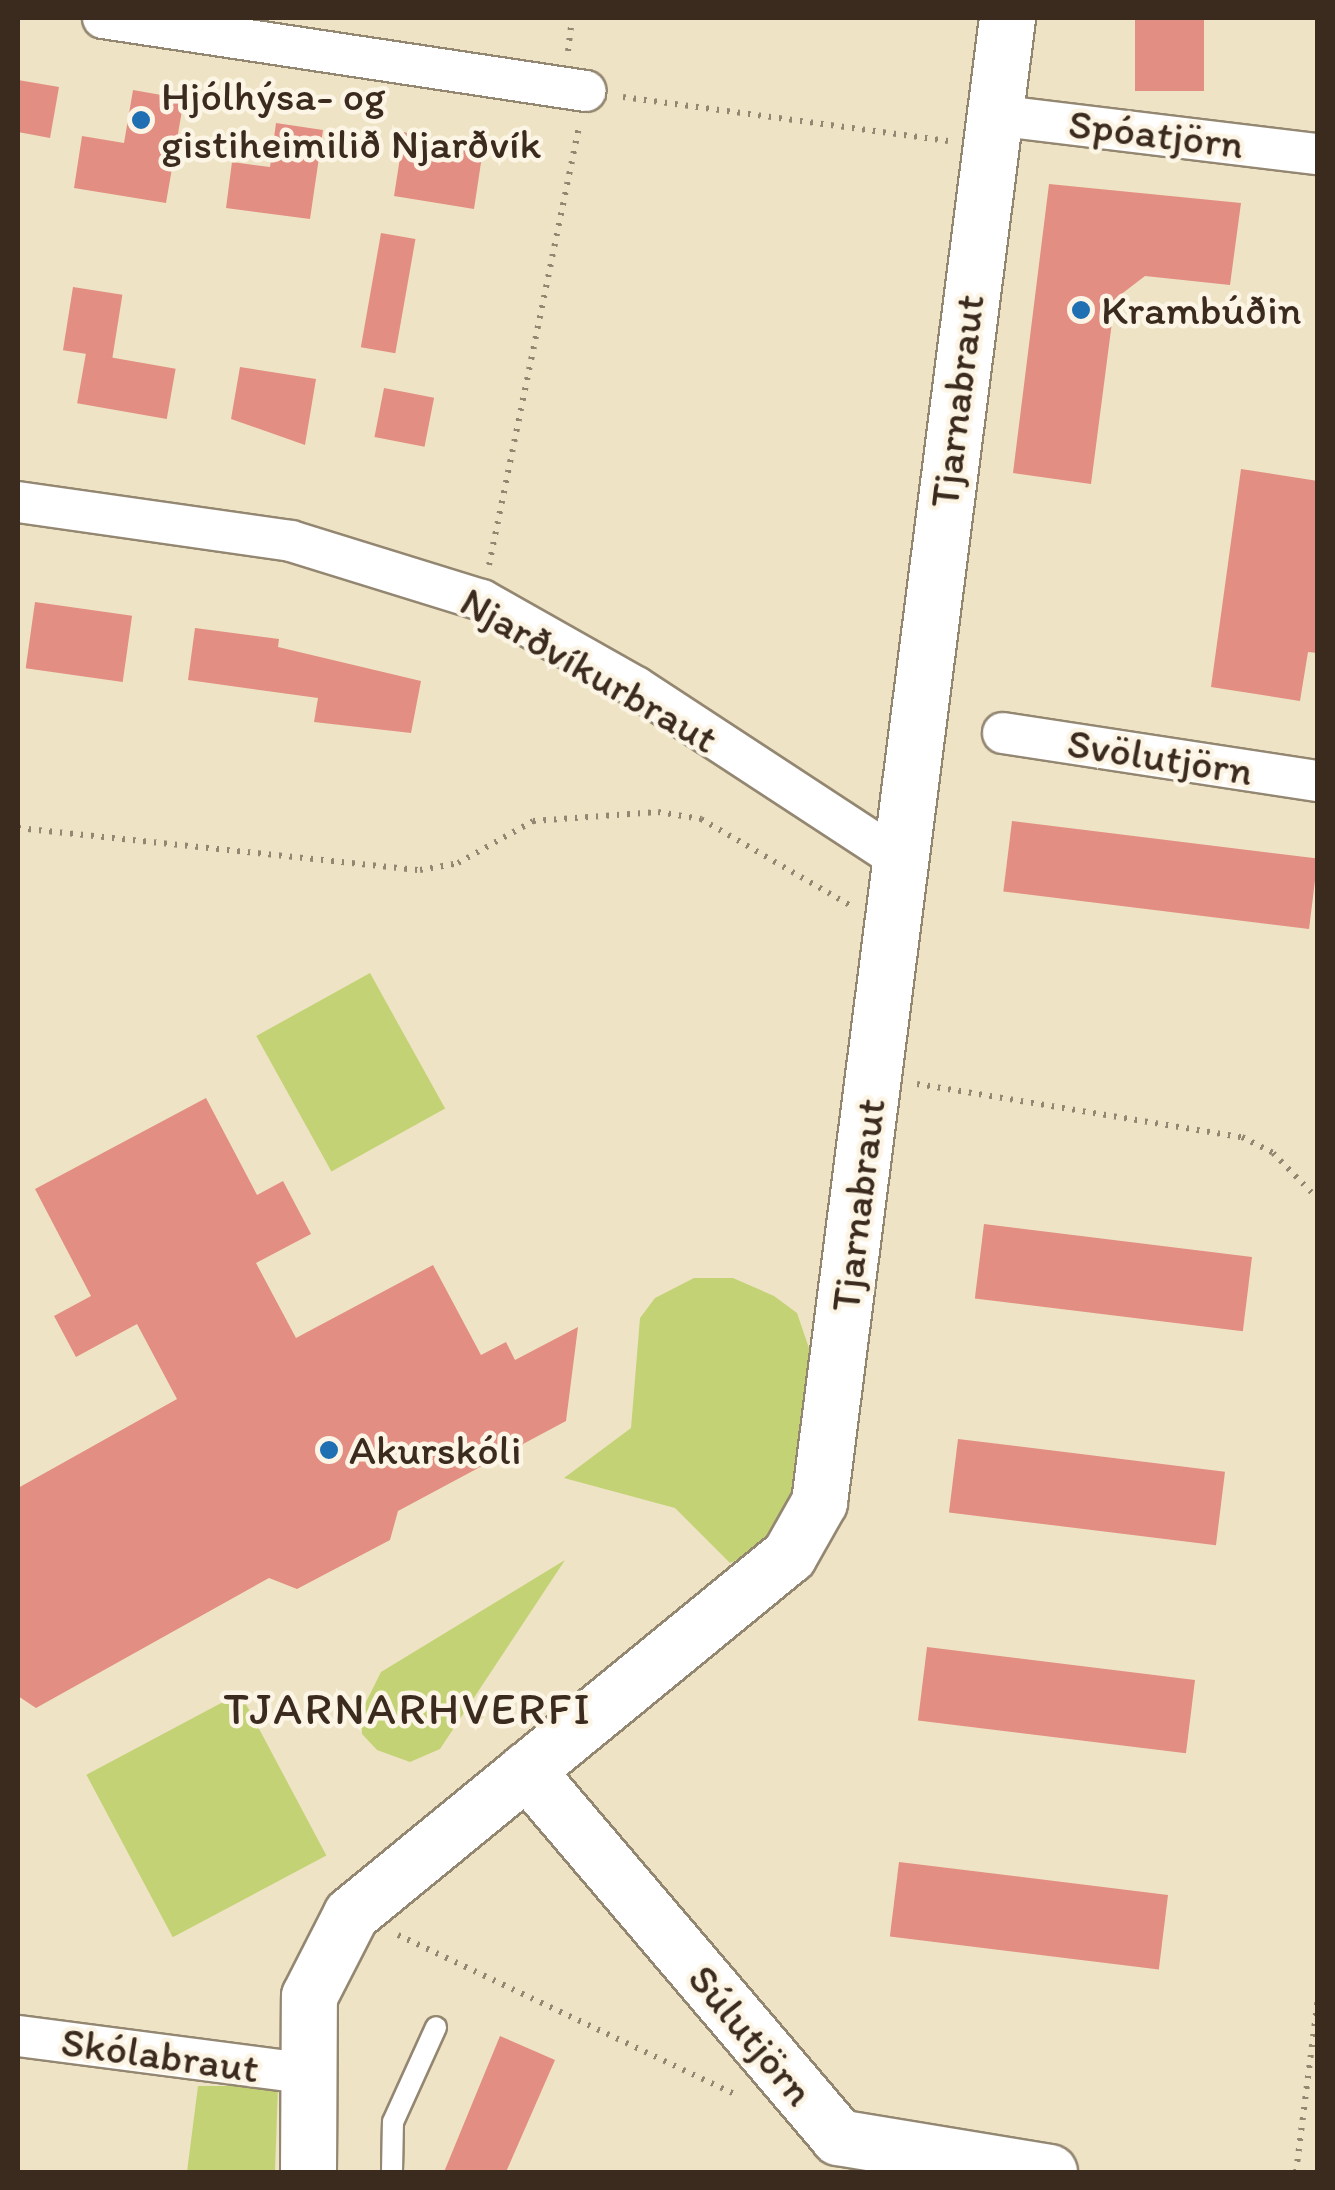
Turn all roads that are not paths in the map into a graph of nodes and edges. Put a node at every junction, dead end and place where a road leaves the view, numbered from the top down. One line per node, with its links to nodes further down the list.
1 (103, 18): 3 (street)
2 (1007, 18): 4 (street, Tjarnabraut)
3 (586, 92)
4 (992, 131): 5 (street, Spóatjörn); 9 (street, Tjarnabraut)
5 (1318, 154)
6 (18, 502): 9 (street, Njarðvíkurbraut)
7 (1002, 733): 8 (street, Svölutjörn)
8 (1318, 781)
9 (899, 859): 10 (street, Tjarnabraut)
10 (526, 1770): 13 (street, Tjarnabraut); 16 (street, Súlutjörn)
11 (436, 2028): 15 (lane)
12 (18, 2036): 13 (street, Skólabraut)
13 (303, 2074): 14 (street, Tjarnabraut)
14 (308, 2172)
15 (392, 2172)
16 (1050, 2172)

